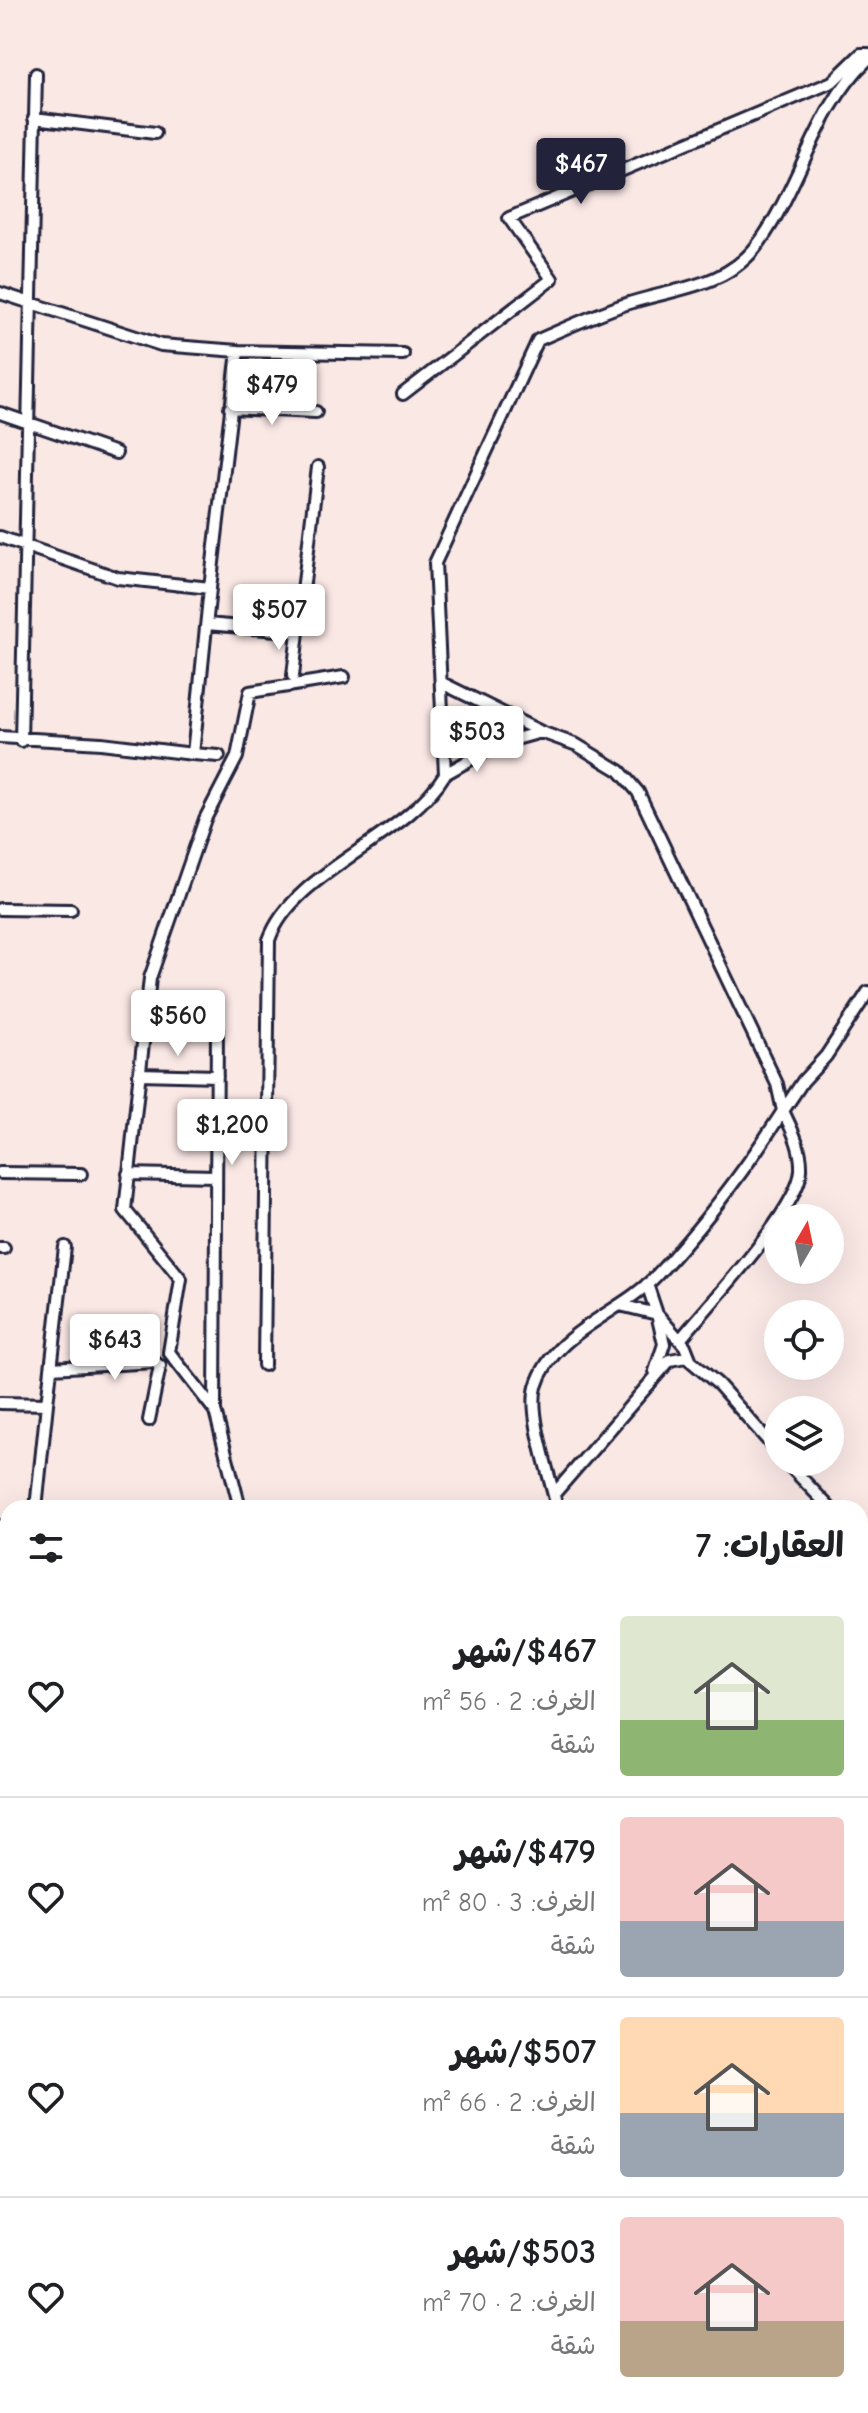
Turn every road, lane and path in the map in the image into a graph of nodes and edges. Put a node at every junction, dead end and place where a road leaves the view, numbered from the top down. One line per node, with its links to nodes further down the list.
1 (868, 56): 9 (street); 23 (street)
2 (36, 74): 3 (street)
3 (34, 118): 4 (street); 6 (street)
4 (155, 133)
5 (0, 293): 6 (street)
6 (31, 303): 7 (street); 13 (street)
7 (238, 351): 8 (street); 10 (street)
8 (403, 354)
9 (403, 394)
10 (230, 408): 11 (street); 18 (street)
11 (316, 412)
12 (0, 413): 13 (street)
13 (26, 422): 14 (street); 17 (street)
14 (116, 453)
15 (318, 467): 20 (street)
16 (0, 537): 17 (street)
17 (24, 545): 18 (street); 26 (street)
18 (210, 588): 19 (street)
19 (207, 624): 20 (street); 27 (street)
20 (298, 632): 21 (street)
21 (293, 676)
22 (344, 677): 33 (street)
23 (442, 683): 24 (street); 29 (street)
24 (541, 732): 29 (street); 36 (street)
25 (0, 737): 26 (street)
26 (21, 741): 27 (street)
27 (193, 754): 28 (street)
28 (219, 756)
29 (445, 774): 47 (street)
30 (0, 909): 31 (street)
31 (71, 910)
32 (868, 992): 36 (street)
33 (145, 1024): 34 (street); 35 (street)
34 (139, 1074): 35 (street); 39 (street)
35 (217, 1076): 40 (street)
36 (783, 1111): 42 (street); 45 (street)
37 (0, 1173): 38 (street)
38 (81, 1174)
39 (128, 1174): 40 (street); 52 (street)
40 (215, 1176): 52 (street)
41 (65, 1247): 48 (street)
42 (647, 1284): 43 (street); 44 (street)
43 (620, 1305): 44 (street); 56 (street)
44 (657, 1314): 45 (street); 49 (street)
45 (680, 1340): 46 (street)
46 (692, 1362): 49 (street); 54 (street)
47 (264, 1365)
48 (51, 1368): 51 (street); 53 (street)
49 (653, 1377): 56 (street)
50 (0, 1403): 51 (street)
51 (47, 1404): 57 (street)
52 (215, 1411): 58 (street)
53 (149, 1420)
54 (764, 1436)
55 (799, 1476): 60 (street)
56 (554, 1494): 59 (street)
57 (37, 1500)
58 (238, 1500)
59 (555, 1500)
60 (822, 1500)

